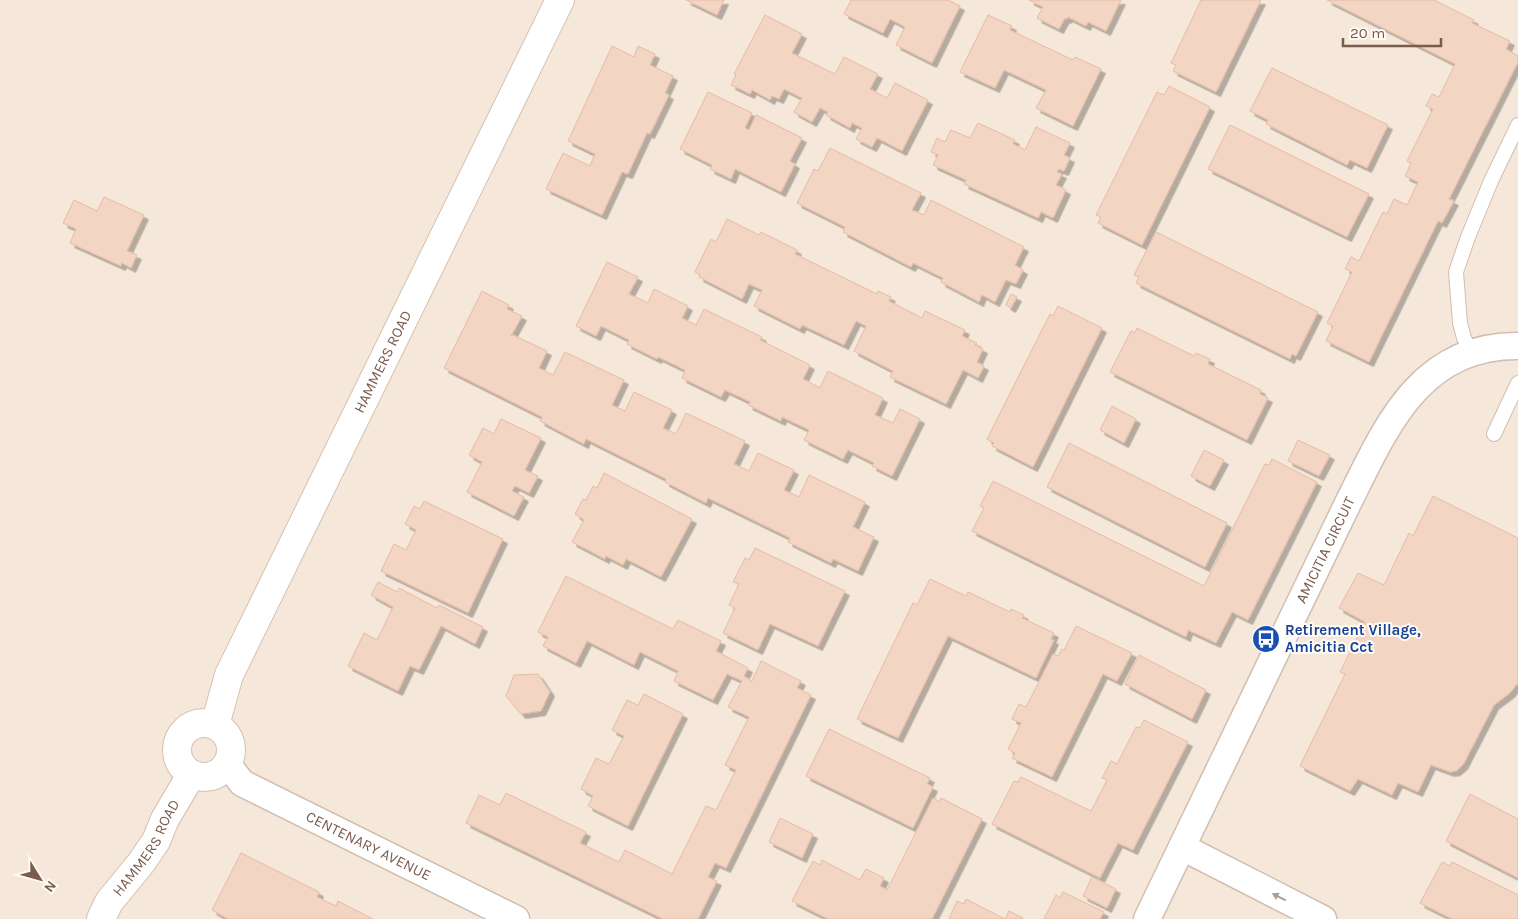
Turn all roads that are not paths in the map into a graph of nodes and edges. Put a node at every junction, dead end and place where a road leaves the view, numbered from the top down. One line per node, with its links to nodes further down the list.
1 (560, 0): 7 (street, HAMMERS ROAD)
2 (1518, 125): 4 (lane)
3 (1518, 346): 4 (street, AMICITIA CIRCUIT)
4 (1470, 353): 10 (street, AMICITIA CIRCUIT)
5 (1518, 383): 6 (lane)
6 (1494, 434)
7 (214, 725): 8 (street); 9 (street)
8 (228, 765): 9 (street); 12 (street, CENTENARY AVENUE)
9 (191, 775): 11 (street, HAMMERS ROAD)
10 (1182, 847): 13 (street, AMICITIA CIRCUIT); 14 (street, one-way to 10)
11 (101, 919)
12 (516, 919)
13 (1147, 919)
14 (1323, 919)

